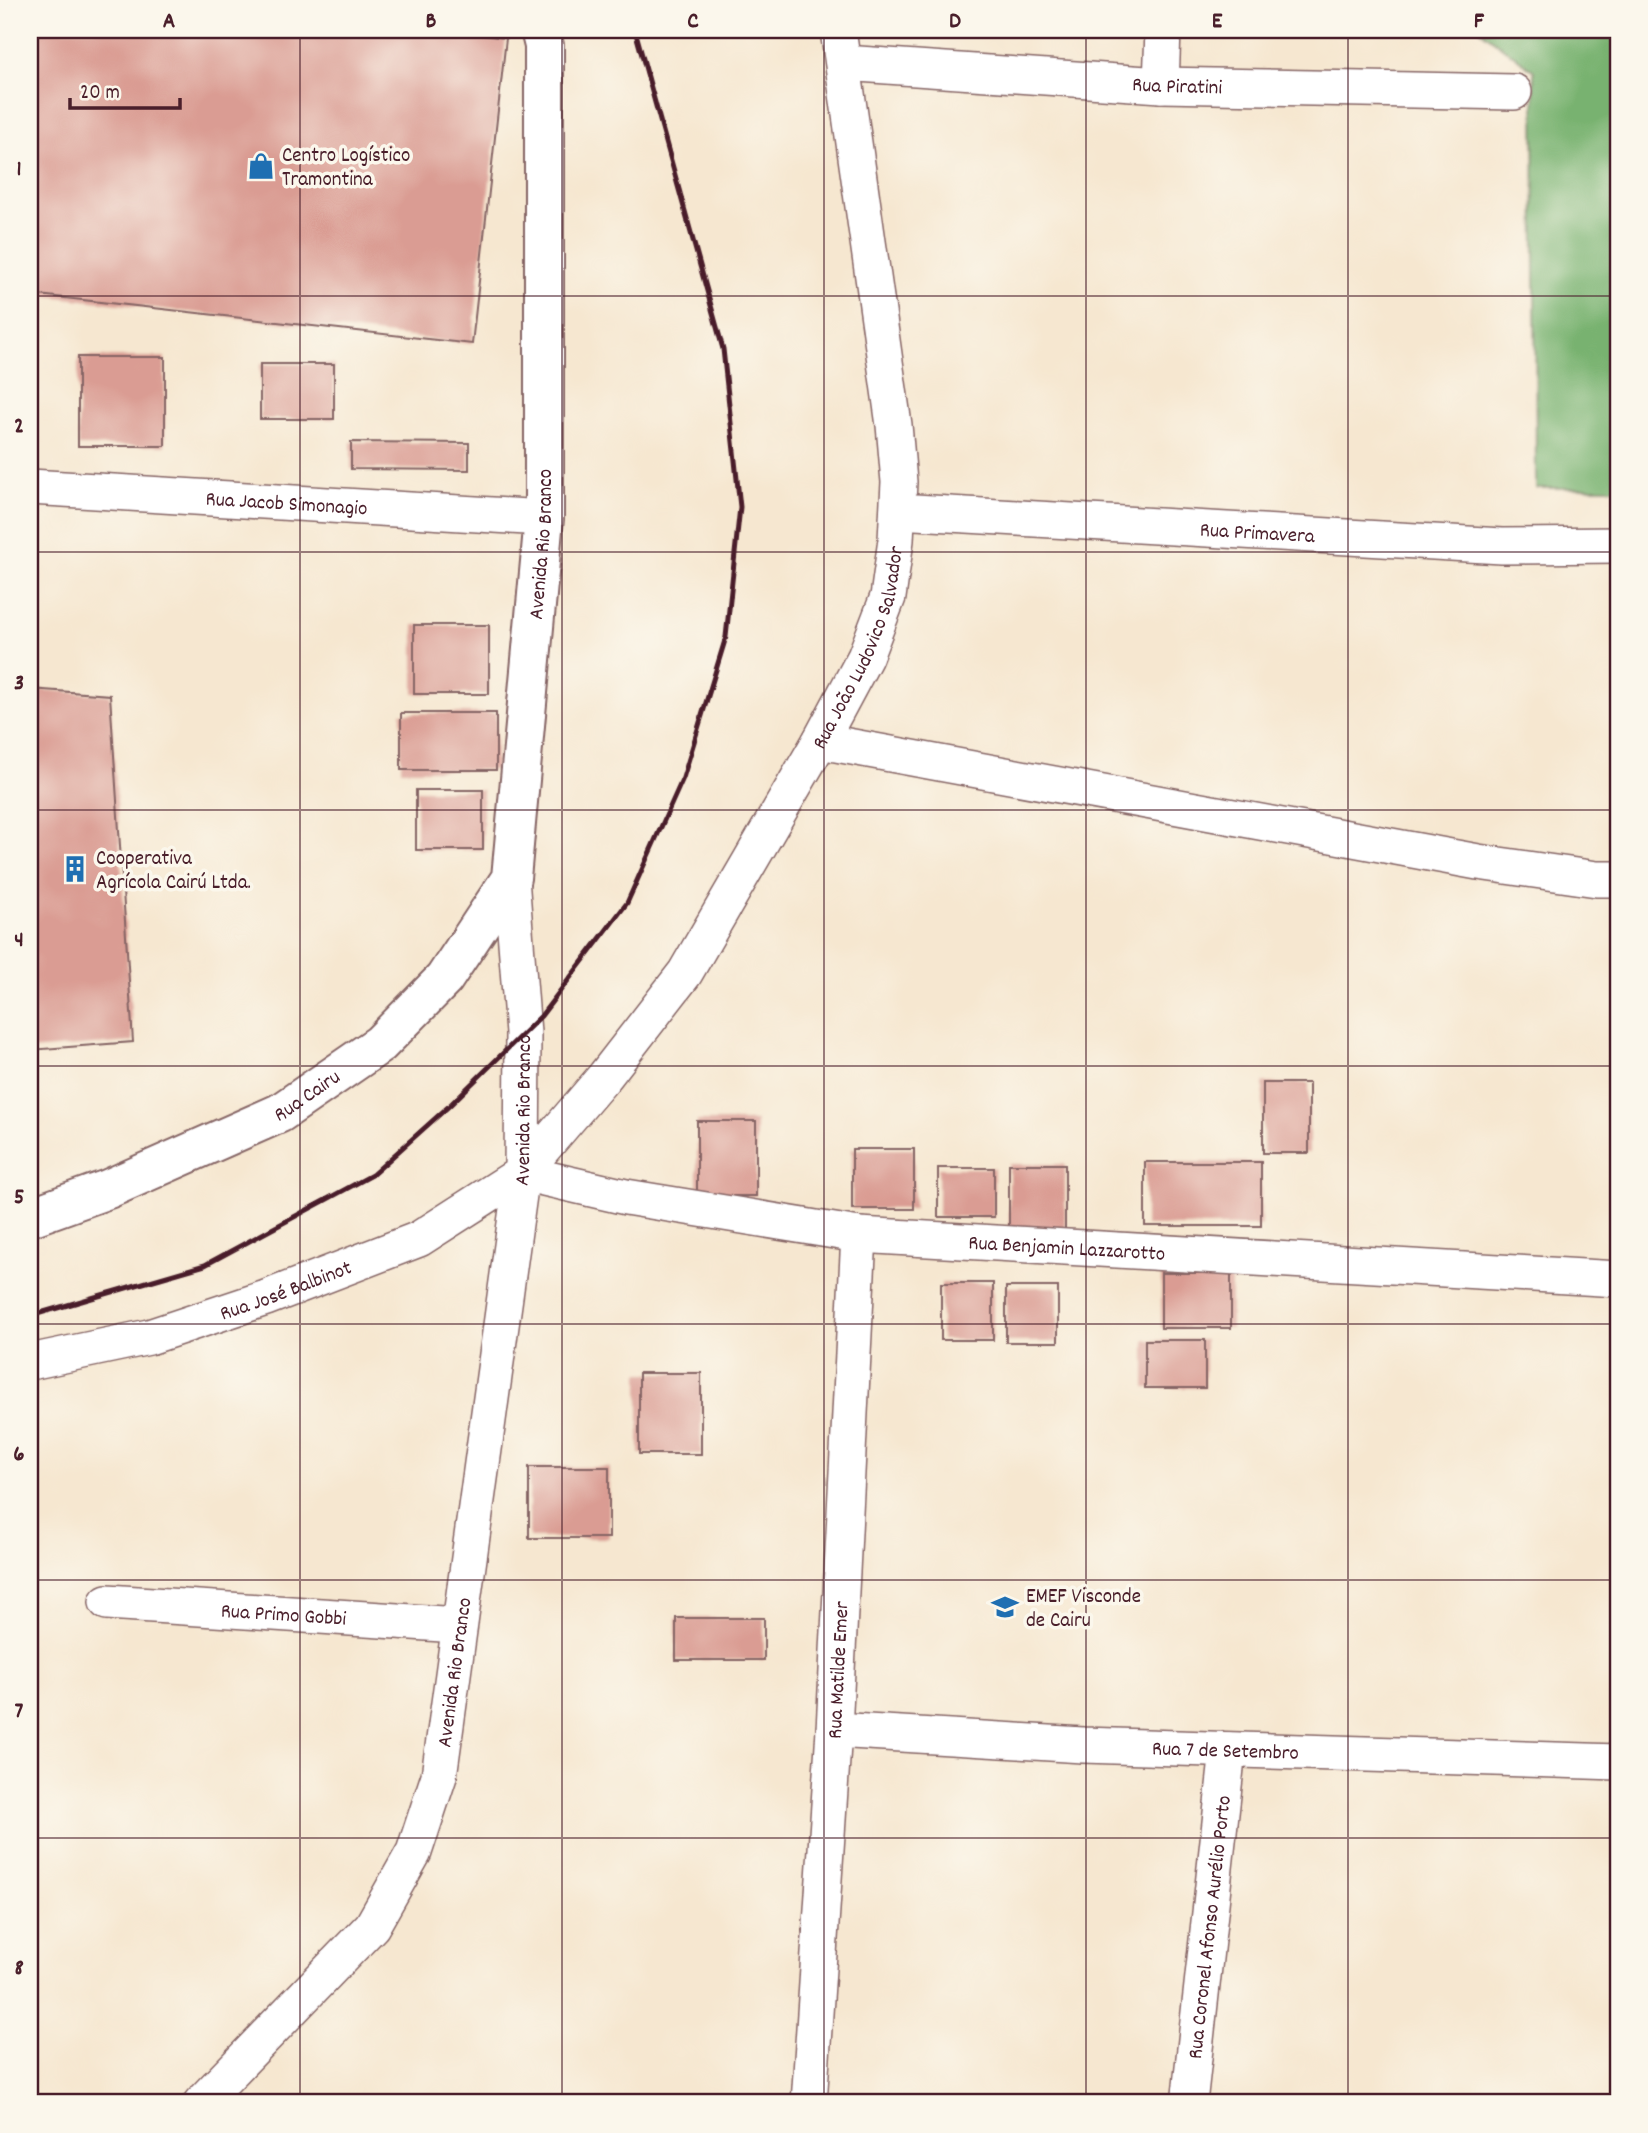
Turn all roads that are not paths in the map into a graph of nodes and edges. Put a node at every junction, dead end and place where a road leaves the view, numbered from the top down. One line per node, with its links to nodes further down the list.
1 (540, 30): 8 (street, Avenida Rio Branco)
2 (1163, 30): 4 (street)
3 (841, 46): 4 (street, Rua Piratini); 7 (street, Rua João Ludovico Salvador)
4 (1161, 85): 5 (street, Rua Piratini)
5 (1514, 92)
6 (30, 487): 8 (street, Rua Jacob Simonagio)
7 (898, 511): 9 (street, Rua Primavera); 10 (street, Rua João Ludovico Salvador)
8 (544, 518): 11 (street, Avenida Rio Branco)
9 (1618, 545)
10 (820, 741): 12 (street); 13 (street, Rua João Ludovico Salvador)
11 (511, 878): 13 (street, Avenida Rio Branco); 14 (street, Rua Cairu)
12 (1618, 879)
13 (522, 1173): 15 (street, Rua Benjamin Lazzarotto); 17 (street, Rua José Balbinot); 19 (street, Avenida Rio Branco)
14 (30, 1217)
15 (859, 1235): 16 (street, Rua Benjamin Lazzarotto); 20 (street, Rua Matilde Emer)
16 (1618, 1279)
17 (30, 1362)
18 (107, 1602): 19 (street, Rua Primo Gobbi)
19 (458, 1625): 23 (street, Avenida Rio Branco)
20 (834, 1730): 21 (street, Rua 7 de Setembro); 24 (street, Rua Matilde Emer)
21 (1228, 1750): 22 (street, Rua 7 de Setembro); 25 (street, Rua Coronel Afonso Aurélio Porto)
22 (1618, 1762)
23 (201, 2103)
24 (809, 2103)
25 (1189, 2103)

